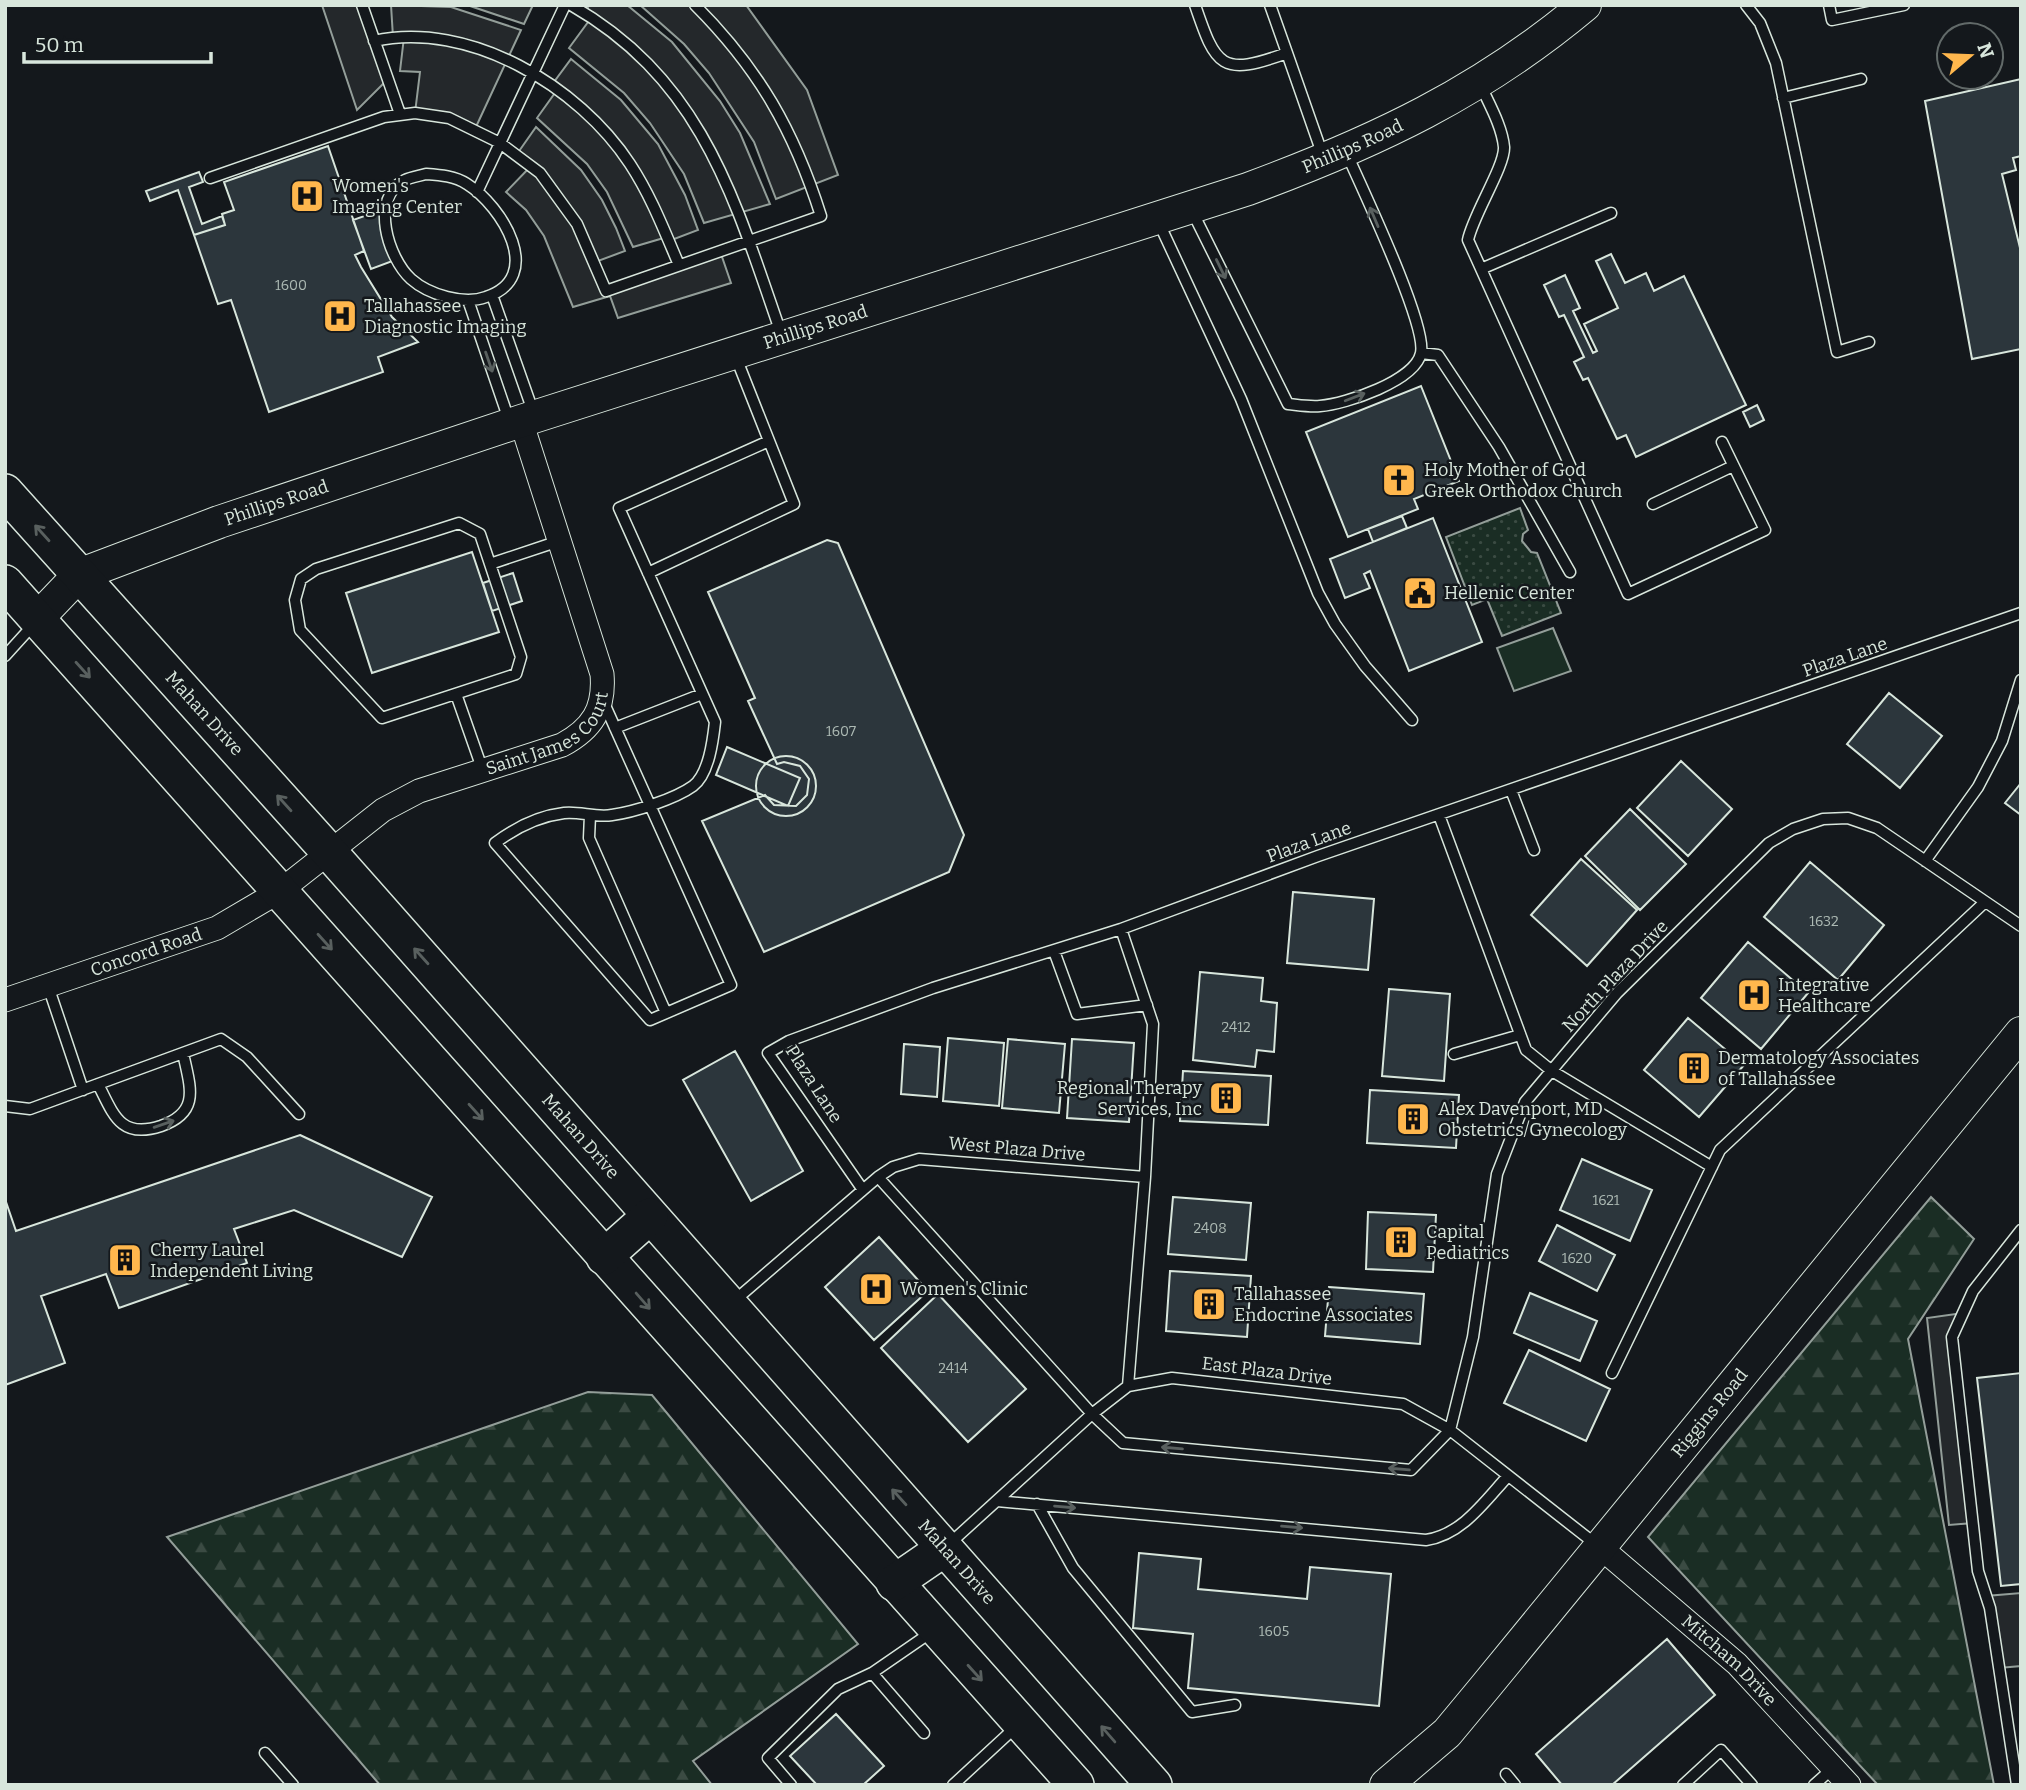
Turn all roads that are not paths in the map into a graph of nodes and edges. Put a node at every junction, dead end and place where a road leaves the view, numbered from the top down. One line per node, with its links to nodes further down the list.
1 (362, 5): 11 (lane)
2 (565, 5): 13 (lane)
3 (571, 5): 25 (lane)
4 (695, 5): 25 (lane)
5 (1195, 5): 12 (lane)
6 (1270, 5): 12 (lane)
7 (1746, 5): 16 (lane)
8 (1829, 5): 9 (lane)
9 (1903, 5)
10 (1570, 10): 15 (street, Phillips Road)
11 (374, 41): 13 (lane); 17 (lane)
12 (1287, 53): 19 (lane)
13 (532, 75): 18 (lane); 26 (lane)
14 (1861, 79): 16 (lane)
15 (1480, 83): 19 (street, Phillips Road); 27 (lane)
16 (1783, 98): 31 (lane)
17 (400, 114): 18 (lane); 20 (lane)
18 (500, 143): 21 (lane); 26 (lane)
19 (1335, 156): 22 (street, Phillips Road); 32 (lane, one-way to 19)
20 (210, 178)
21 (477, 192): 28 (lane); 29 (lane)
22 (1191, 208): 24 (street, Phillips Road); 32 (lane, one-way to 32)
23 (1611, 213): 27 (lane)
24 (1157, 219): 30 (street, Phillips Road); 53 (lane)
25 (748, 241): 26 (lane); 30 (lane)
26 (679, 265)
27 (1481, 269): 37 (lane)
28 (492, 295): 29 (lane); 34 (lane)
29 (468, 300): 34 (lane, one-way to 34)
30 (782, 339): 33 (street, Phillips Road)
31 (1868, 342)
32 (1421, 353): 42 (lane)
33 (734, 354): 34 (street, Phillips Road); 35 (lane)
34 (522, 421): 40 (street, Saint James Court); 44 (street, Phillips Road)
35 (769, 442): 43 (lane); 43 (lane)
36 (1722, 442): 37 (lane)
37 (1733, 466): 39 (lane)
38 (5, 492): 44 (main road, Mahan Drive, one-way to 38)
39 (1653, 504)
40 (559, 541): 41 (lane); 52 (street, Saint James Court)
41 (490, 564): 50 (lane); 50 (lane)
42 (1570, 572)
43 (648, 573): 51 (lane)
44 (79, 575): 47 (street, Phillips Road); 61 (main road, Mahan Drive, one-way to 44)
45 (5, 583): 47 (main road)
46 (2021, 613): 56 (lane, Plaza Lane)
47 (37, 620): 48 (lane); 63 (main road, one-way to 63)
48 (5, 656)
49 (2021, 680): 62 (lane)
50 (456, 694): 55 (lane)
51 (702, 694): 54 (lane); 57 (lane)
52 (602, 698): 54 (lane); 55 (street, Saint James Court)
53 (1412, 720)
54 (615, 728): 57 (lane)
55 (483, 771): 61 (street, Saint James Court)
56 (1511, 790): 59 (lane, Plaza Lane); 60 (lane)
57 (650, 805): 58 (lane); 71 (lane)
58 (590, 815): 71 (lane); 71 (lane)
59 (1439, 815): 66 (lane, Plaza Lane); 73 (lane)
60 (1534, 850)
61 (330, 853): 63 (street, Saint James Court); 85 (main road, Mahan Drive, one-way to 61)
62 (1925, 861): 64 (lane, North Plaza Drive); 76 (lane, North Plaza Drive)
63 (280, 891): 68 (street, Concord Road); 87 (main road, one-way to 87)
64 (1985, 902): 65 (lane, North Plaza Drive); 81 (lane)
65 (2021, 926)
66 (1121, 929): 67 (lane, Plaza Lane); 70 (lane)
67 (1054, 951): 70 (lane); 84 (lane, Plaza Lane)
68 (48, 986): 69 (street, Concord Road); 78 (lane)
69 (5, 1000)
70 (1147, 1005): 83 (lane)
71 (666, 1013)
72 (2021, 1033): 96 (street, Riggins Road)
73 (1520, 1035): 75 (lane); 76 (lane)
74 (183, 1053): 77 (lane); 77 (lane, one-way to 74); 80 (lane)
75 (1454, 1054)
76 (1552, 1071): 81 (lane); 92 (lane, North Plaza Drive)
77 (98, 1084): 78 (lane)
78 (83, 1090): 79 (lane)
79 (5, 1105)
80 (299, 1114)
81 (1712, 1167): 89 (lane)
82 (878, 1177): 83 (lane, West Plaza Drive); 84 (lane, West Plaza Drive); 91 (lane)
83 (1145, 1177): 90 (lane)
84 (863, 1190): 88 (lane, West Plaza Drive)
85 (650, 1216): 87 (main road); 88 (main road, Mahan Drive)
86 (2021, 1230): 117 (lane)
87 (604, 1257): 98 (main road, one-way to 98)
88 (729, 1306): 97 (main road, Mahan Drive, one-way to 88)
89 (1612, 1373)
90 (1128, 1386): 91 (lane, East Plaza Drive); 92 (lane, East Plaza Drive)
91 (1092, 1415): 92 (lane, one-way to 91); 94 (lane, East Plaza Drive)
92 (1450, 1430): 93 (lane, East Plaza Drive)
93 (1508, 1476): 95 (lane, one-way to 93); 96 (lane, East Plaza Drive)
94 (997, 1500): 95 (lane); 97 (lane, East Plaza Drive)
95 (1037, 1504): 101 (lane)
96 (1600, 1547): 106 (street, Mitcham Drive); 112 (street, Riggins Road)
97 (945, 1548): 98 (main road); 111 (main road, Mahan Drive, one-way to 97)
98 (894, 1583): 99 (main road)
99 (936, 1630): 100 (lane); 102 (main road, one-way to 102)
100 (872, 1673): 103 (lane); 108 (lane)
101 (1235, 1705)
102 (1020, 1723): 109 (lane); 110 (main road)
103 (924, 1733)
104 (265, 1753): 107 (lane)
105 (1506, 1774): 113 (lane)
106 (1841, 1776): 116 (lane)
107 (293, 1785)
108 (791, 1785)
109 (953, 1785)
110 (1076, 1785)
111 (1154, 1785)
112 (1386, 1785)
113 (1516, 1785)
114 (1683, 1785): 115 (lane)
115 (1752, 1785)
116 (1814, 1785)
117 (2017, 1785)

